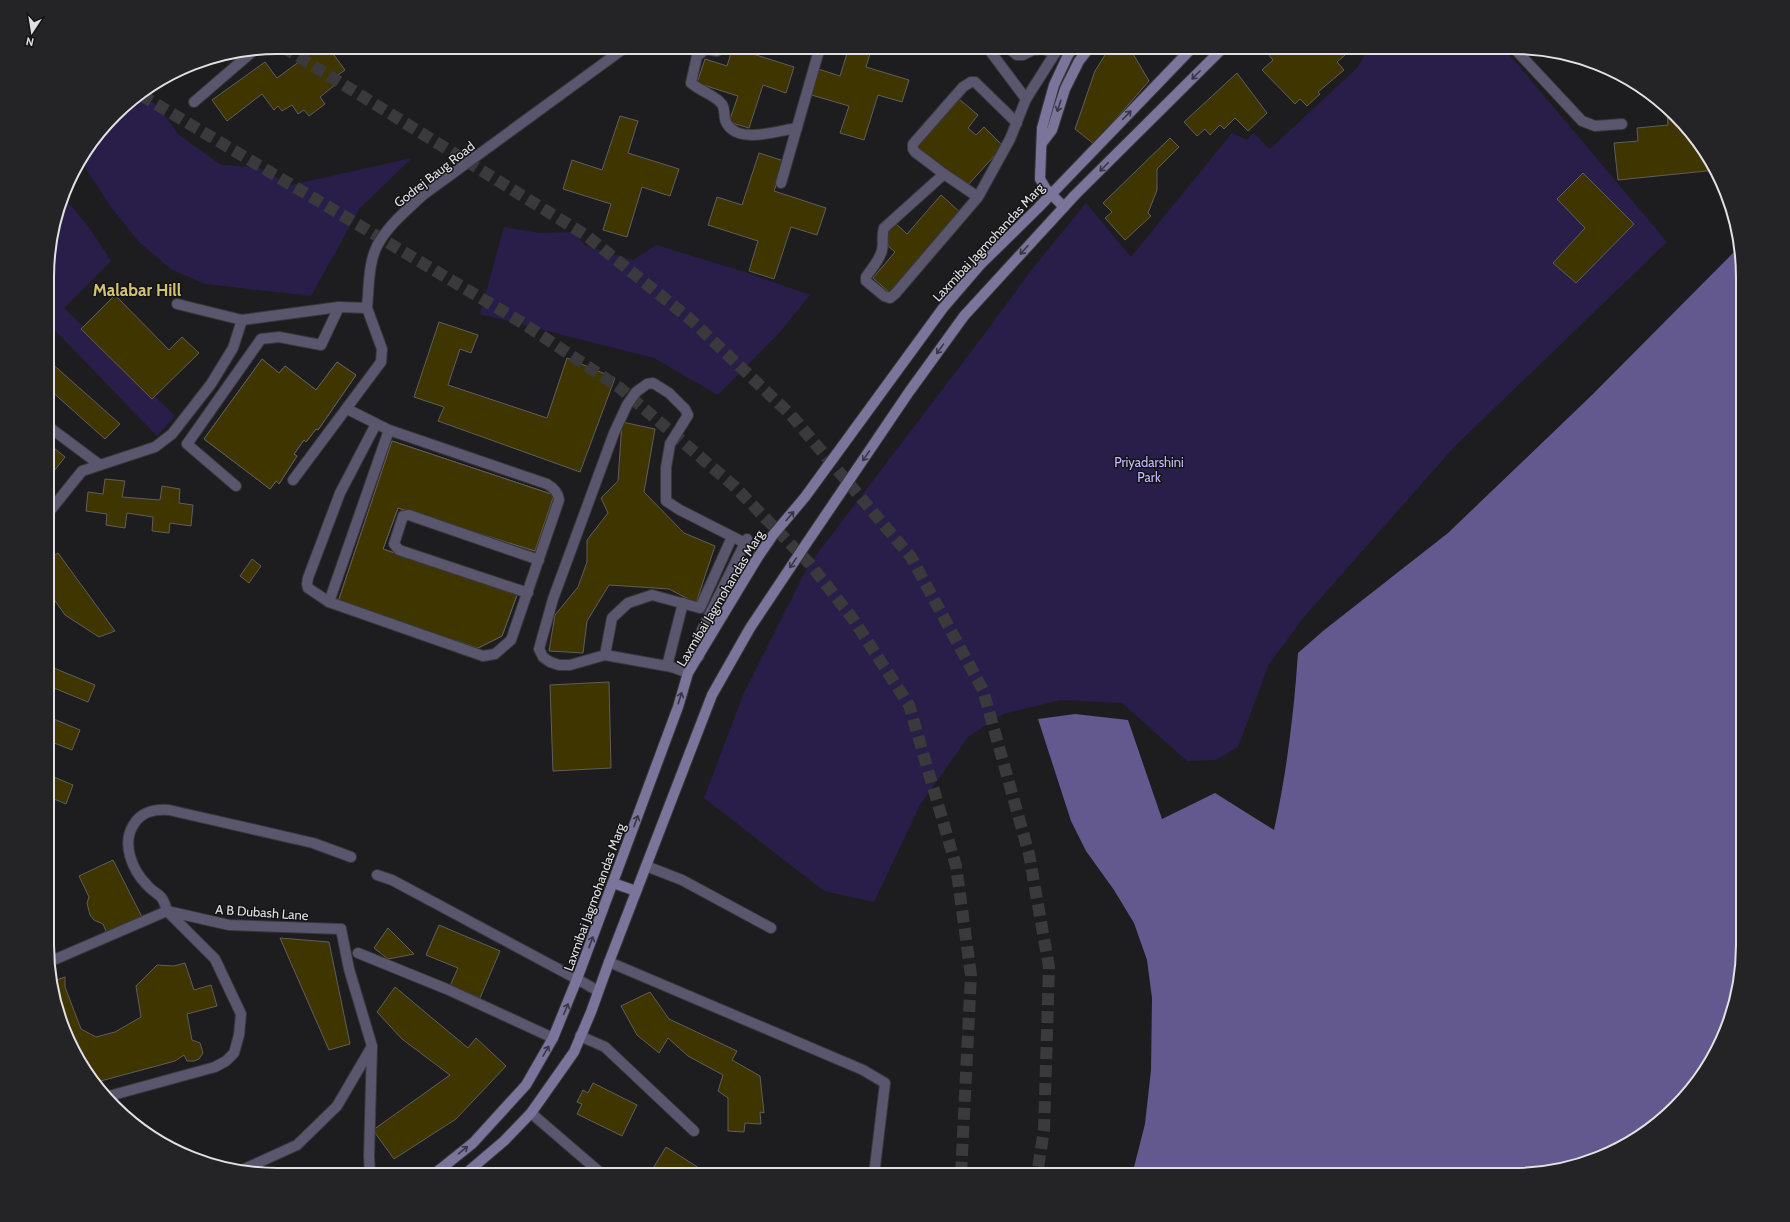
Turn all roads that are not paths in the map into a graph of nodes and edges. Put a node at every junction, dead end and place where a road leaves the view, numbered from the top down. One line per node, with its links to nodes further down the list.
1 (616, 54): 27 (street, Godrej Baug Road)
2 (700, 54): 18 (street)
3 (818, 54): 18 (street)
4 (992, 54): 14 (street)
5 (1054, 54): 14 (street)
6 (1069, 54): 12 (main road)
7 (1084, 54): 13 (main road)
8 (1186, 54): 22 (main road, Laxmibai Jagmohandas Marg, one-way to 8)
9 (1217, 54): 24 (main road, one-way to 24)
10 (1519, 54): 17 (street)
11 (247, 56): 15 (street)
12 (1054, 85): 13 (main road); 19 (main road)
13 (1065, 89): 19 (main road, one-way to 19)
14 (1026, 99): 16 (street)
15 (194, 102)
16 (1017, 123): 20 (street); 23 (street)
17 (1622, 124)
18 (796, 128): 21 (street)
19 (1042, 143): 22 (main road)
20 (944, 174): 23 (street); 23 (street)
21 (781, 182)
22 (1051, 194): 24 (main road); 43 (main road, Laxmibai Jagmohandas Marg, one-way to 22)
23 (978, 198)
24 (1064, 207): 47 (main road, one-way to 47)
25 (177, 304): 28 (street)
26 (339, 307): 27 (street); 28 (street); 35 (street)
27 (367, 308): 29 (street)
28 (242, 320): 33 (street)
29 (347, 409): 30 (street); 34 (street)
30 (376, 424): 31 (street); 40 (street)
31 (389, 430): 38 (street); 40 (street)
32 (54, 431): 33 (street)
33 (100, 465): 36 (street)
34 (293, 480)
35 (236, 486)
36 (54, 506)
37 (732, 537): 41 (street); 42 (street); 43 (street)
38 (540, 560): 39 (street); 39 (street)
39 (528, 593): 40 (street)
40 (329, 602)
41 (682, 603): 42 (street); 44 (street)
42 (605, 655): 44 (street)
43 (698, 656): 45 (main road, Laxmibai Jagmohandas Marg)
44 (667, 666): 45 (street)
45 (688, 673): 49 (main road, Laxmibai Jagmohandas Marg, one-way to 45)
46 (351, 857): 51 (street)
47 (646, 866): 50 (main road); 52 (street)
48 (377, 875): 56 (street)
49 (613, 883): 50 (main road); 56 (main road, Laxmibai Jagmohandas Marg, one-way to 49)
50 (636, 891): 55 (main road)
51 (167, 912): 54 (street); 60 (street, A B Dubash Lane); 61 (street)
52 (771, 928)
53 (358, 953): 59 (street)
54 (54, 960)
55 (609, 962): 57 (main road); 69 (street)
56 (577, 979): 57 (street); 59 (main road, Laxmibai Jagmohandas Marg, one-way to 56)
57 (598, 990): 58 (main road)
58 (580, 1036): 62 (main road); 63 (street)
59 (553, 1038): 66 (main road, Laxmibai Jagmohandas Marg, one-way to 59)
60 (372, 1046): 64 (street); 65 (street, A B Dubash Lane)
61 (112, 1095)
62 (531, 1113): 67 (main road); 68 (street)
63 (694, 1131)
64 (250, 1166)
65 (370, 1168)
66 (442, 1168)
67 (472, 1168)
68 (595, 1168)
69 (875, 1168)

